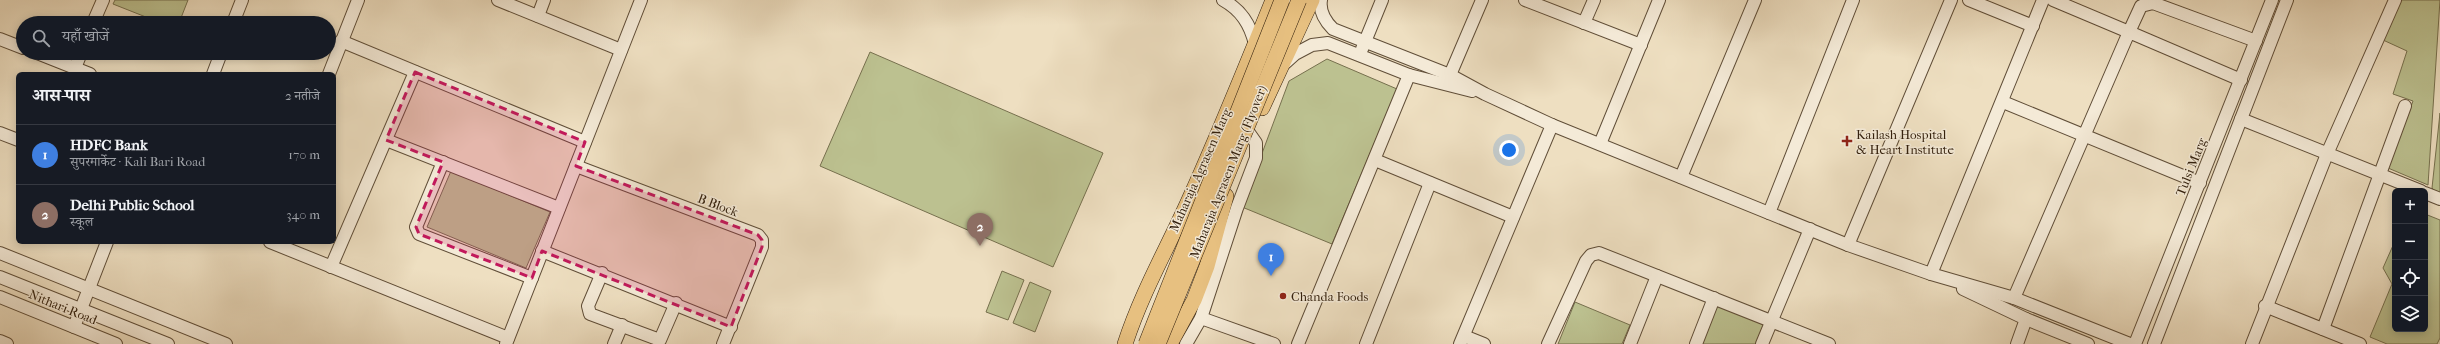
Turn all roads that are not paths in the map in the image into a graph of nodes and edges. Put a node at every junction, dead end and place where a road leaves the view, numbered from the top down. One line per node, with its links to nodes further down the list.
1 (103, 0): 27 (street)
2 (242, 0): 28 (street)
3 (358, 0): 34 (street)
4 (498, 0): 29 (street)
5 (544, 0): 29 (street)
6 (641, 0): 40 (street)
7 (1223, 0): 37 (street)
8 (1273, 0): 37 (main road, Maharaja Agrasen Marg)
9 (1282, 0): 122 (main road, Maharaja Agrasen Marg (Flyover), bridge)
10 (1298, 0): 123 (main road, Maharaja Agrasen Marg (Flyover), bridge)
11 (1312, 0): 47 (main road)
12 (1321, 0): 36 (street)
13 (1382, 0): 36 (street)
14 (1482, 0): 54 (street)
15 (1525, 0): 30 (street)
16 (1594, 0): 30 (street)
17 (1659, 0): 39 (street)
18 (1755, 0): 73 (street)
19 (1853, 0): 81 (street)
20 (1951, 0): 87 (street)
21 (1969, 0): 31 (street)
22 (2043, 0): 31 (street)
23 (2053, 0): 32 (street)
24 (2272, 0): 35 (street, Tulsi Marg)
25 (2287, 0): 59 (street)
26 (2395, 0): 68 (street)
27 (96, 16)
28 (236, 16)
29 (538, 16): 40 (street)
30 (1584, 23): 39 (street)
31 (2033, 26): 57 (street)
32 (2129, 32): 35 (street); 55 (street); 63 (street)
33 (0, 39): 38 (street)
34 (341, 41): 41 (street); 52 (street)
35 (2256, 41): 55 (street, Tulsi Marg)
36 (1366, 43): 42 (street); 54 (street)
37 (1255, 44): 79 (main road, Maharaja Agrasen Marg)
38 (16, 45)
39 (1641, 45): 67 (street)
40 (621, 50): 66 (street)
41 (336, 55)
42 (1359, 56): 47 (street); 53 (street)
43 (55, 60): 48 (street)
44 (78, 60): 48 (street)
45 (218, 60): 50 (street)
46 (334, 60): 51 (street)
47 (1282, 66): 62 (main road)
48 (75, 68): 49 (street)
49 (85, 72)
50 (214, 72)
51 (330, 72)
52 (415, 72): 65 (street); 66 (street)
53 (1409, 75): 56 (street); 69 (street)
54 (1450, 75): 56 (street)
55 (2241, 80): 75 (street, Tulsi Marg)
56 (1485, 94): 60 (street)
57 (2003, 102): 63 (street); 92 (street)
58 (2405, 106): 72 (street)
59 (2241, 119): 68 (street); 138 (street)
60 (1552, 125): 67 (street); 82 (street)
61 (0, 133): 64 (street)
62 (1249, 133): 84 (main road); 103 (street)
63 (2086, 135): 75 (street); 99 (street)
64 (16, 139)
65 (386, 140): 70 (street); 90 (street)
66 (585, 142): 71 (street)
67 (1600, 144): 73 (street)
68 (2326, 154): 72 (street); 101 (street)
69 (1375, 160): 74 (street); 127 (street)
70 (443, 162): 80 (street); 95 (street)
71 (576, 166): 80 (street); 109 (street, B Block)
72 (2380, 175): 76 (street); 110 (street)
73 (1681, 177): 81 (street)
74 (1430, 183): 82 (street); 128 (street)
75 (2200, 183): 137 (street, Tulsi Marg)
76 (2413, 188)
77 (2428, 194): 78 (street)
78 (2440, 199)
79 (1189, 200): 84 (main road); 121 (main road, Maharaja Agrasen Marg)
80 (559, 208): 88 (street)
81 (1769, 213): 83 (street)
82 (1513, 217): 111 (street)
83 (1810, 229): 87 (street); 105 (street)
84 (1216, 231): 124 (main road)
85 (106, 244): 96 (street)
86 (275, 244): 90 (street)
87 (1848, 245): 92 (street)
88 (542, 251): 91 (street); 95 (street)
89 (0, 253): 96 (street)
90 (331, 267): 113 (street)
91 (602, 274): 100 (street); 106 (street)
92 (1931, 274): 99 (street); 104 (street)
93 (1658, 276): 98 (street); 130 (street); 131 (street)
94 (0, 277): 102 (street, Nithari Road)
95 (532, 278): 113 (street)
96 (89, 288): 102 (street); 118 (street)
97 (0, 297): 108 (street, Nithari Road)
98 (1714, 298): 105 (street); 132 (street)
99 (2014, 298): 107 (street)
100 (676, 303): 106 (street); 109 (street)
101 (2266, 306): 110 (street); 139 (street)
102 (81, 309): 108 (street); 117 (street, Nithari Road)
103 (1201, 318): 125 (street); 126 (street)
104 (2026, 319): 114 (street); 135 (street)
105 (1771, 321): 133 (street); 134 (street)
106 (622, 325): 119 (street)
107 (2084, 326): 114 (street); 136 (street)
108 (74, 327): 116 (street, Nithari Road)
109 (731, 327): 120 (street, B Block)
110 (2323, 329): 140 (street)
111 (1462, 340): 129 (street)
112 (0, 341): 115 (street)
113 (507, 341)
114 (2083, 342)
115 (7, 344)
116 (116, 344)
117 (168, 344)
118 (226, 344)
119 (614, 344)
120 (723, 344)
121 (1125, 344)
122 (1146, 344)
123 (1158, 344)
124 (1170, 344)
125 (1186, 344)
126 (1274, 344)
127 (1298, 344)
128 (1366, 344)
129 (1484, 344)
130 (1548, 344)
131 (1630, 344)
132 (1696, 344)
133 (1762, 344)
134 (1829, 344)
135 (2017, 344)
136 (2130, 344)
137 (2135, 344)
138 (2154, 344)
139 (2252, 344)
140 (2360, 344)

